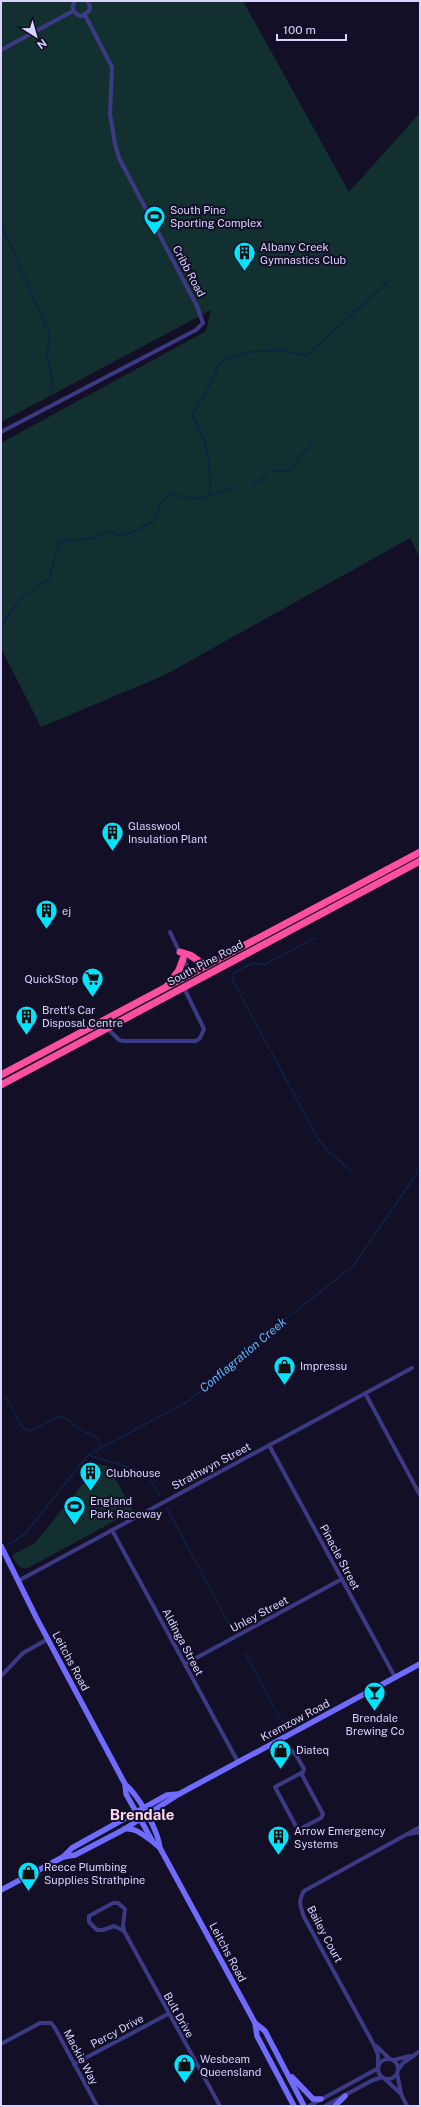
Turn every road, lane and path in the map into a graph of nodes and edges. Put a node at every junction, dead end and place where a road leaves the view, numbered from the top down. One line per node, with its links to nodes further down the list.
1 (75, 1): 3 (street)
2 (89, 2): 4 (street)
3 (73, 11): 4 (street); 5 (street)
4 (85, 15): 6 (street, Cribb Road)
5 (1, 50)
6 (1, 432)
7 (420, 852): 12 (highway, South Pine Road)
8 (420, 861): 14 (highway, South Pine Road)
9 (170, 932): 10 (street)
10 (180, 952): 11 (street); 12 (highway)
11 (183, 959): 13 (street); 15 (highway)
12 (206, 966): 13 (highway, South Pine Road)
13 (191, 974): 14 (street); 15 (highway, South Pine Road)
14 (196, 981): 16 (highway, South Pine Road)
15 (167, 987): 18 (highway, South Pine Road)
16 (184, 988): 17 (highway, South Pine Road); 17 (street)
17 (107, 1028): 18 (highway, South Pine Road)
18 (2, 1080)
19 (412, 1368): 20 (street, Strathwyn Street)
20 (365, 1393): 21 (street, Strathwyn Street); 22 (street)
21 (270, 1445): 23 (street, Strathwyn Street); 25 (street, Pinacle Street)
22 (420, 1495)
23 (112, 1530): 26 (street, Strathwyn Street); 28 (street, Aldinga Street)
24 (1, 1546): 26 (street, Leitchs Road)
25 (342, 1579): 28 (street, Unley Street); 31 (street, Pinacle Street)
26 (18, 1581): 27 (street, Leitchs Road)
27 (48, 1639): 30 (street); 35 (street, Leitchs Road)
28 (185, 1664): 33 (street, Aldinga Street)
29 (420, 1664): 31 (street, Kremzow Road)
30 (1, 1676)
31 (395, 1677): 33 (street, Kremzow Road)
32 (286, 1745): 34 (street)
33 (238, 1762): 36 (street, Kremzow Road)
34 (303, 1772): 34 (street)
35 (125, 1784): 37 (street, Leitchs Road); 38 (street, Leitchs Road)
36 (179, 1794): 37 (street, Kremzow Road); 39 (street, Kremzow Road)
37 (143, 1809): 38 (street, Kremzow Road); 39 (street, Leitchs Road)
38 (137, 1812): 40 (street, Leitchs Road); 47 (street, Kremzow Road)
39 (147, 1815): 40 (street, Kremzow Road); 46 (street, Leitchs Road)
40 (141, 1819): 42 (street, Kremzow Road); 45 (street, Leitchs Road)
41 (420, 1827): 44 (street, Bailey Court)
42 (123, 1830): 45 (street); 47 (street, Kremzow Road)
43 (420, 1832): 44 (street, Bailey Court)
44 (405, 1835): 53 (street, Bailey Court)
45 (153, 1842): 46 (street, Leitchs Road)
46 (160, 1848): 51 (street, Leitchs Road)
47 (63, 1857): 48 (street, Kremzow Road)
48 (1, 1890)
49 (124, 1931): 49 (street); 50 (street, Bult Drive)
50 (168, 2014): 58 (street, Percy Drive); 66 (street, Bult Drive)
51 (255, 2023): 56 (street, Leitchs Road); 67 (street, Leitchs Road)
52 (1, 2044): 58 (street, Mackie Way)
53 (374, 2045): 57 (street, Bailey Court); 59 (street, Bailey Court)
54 (420, 2051): 55 (street)
55 (412, 2056): 57 (street); 60 (street)
56 (278, 2057): 64 (street); 68 (street, Leitchs Road)
57 (391, 2059): 59 (street); 60 (street)
58 (74, 2064): 65 (street, Mackie Way)
59 (378, 2067): 61 (street); 64 (street)
60 (398, 2072): 61 (street); 62 (street)
61 (383, 2078): 62 (street); 63 (street)
62 (401, 2094): 72 (street)
63 (345, 2096): 70 (street); 71 (street)
64 (321, 2100): 69 (street)
65 (97, 2106)
66 (220, 2106)
67 (294, 2106)
68 (304, 2106)
69 (309, 2106)
70 (325, 2106)
71 (335, 2106)
72 (407, 2106)

